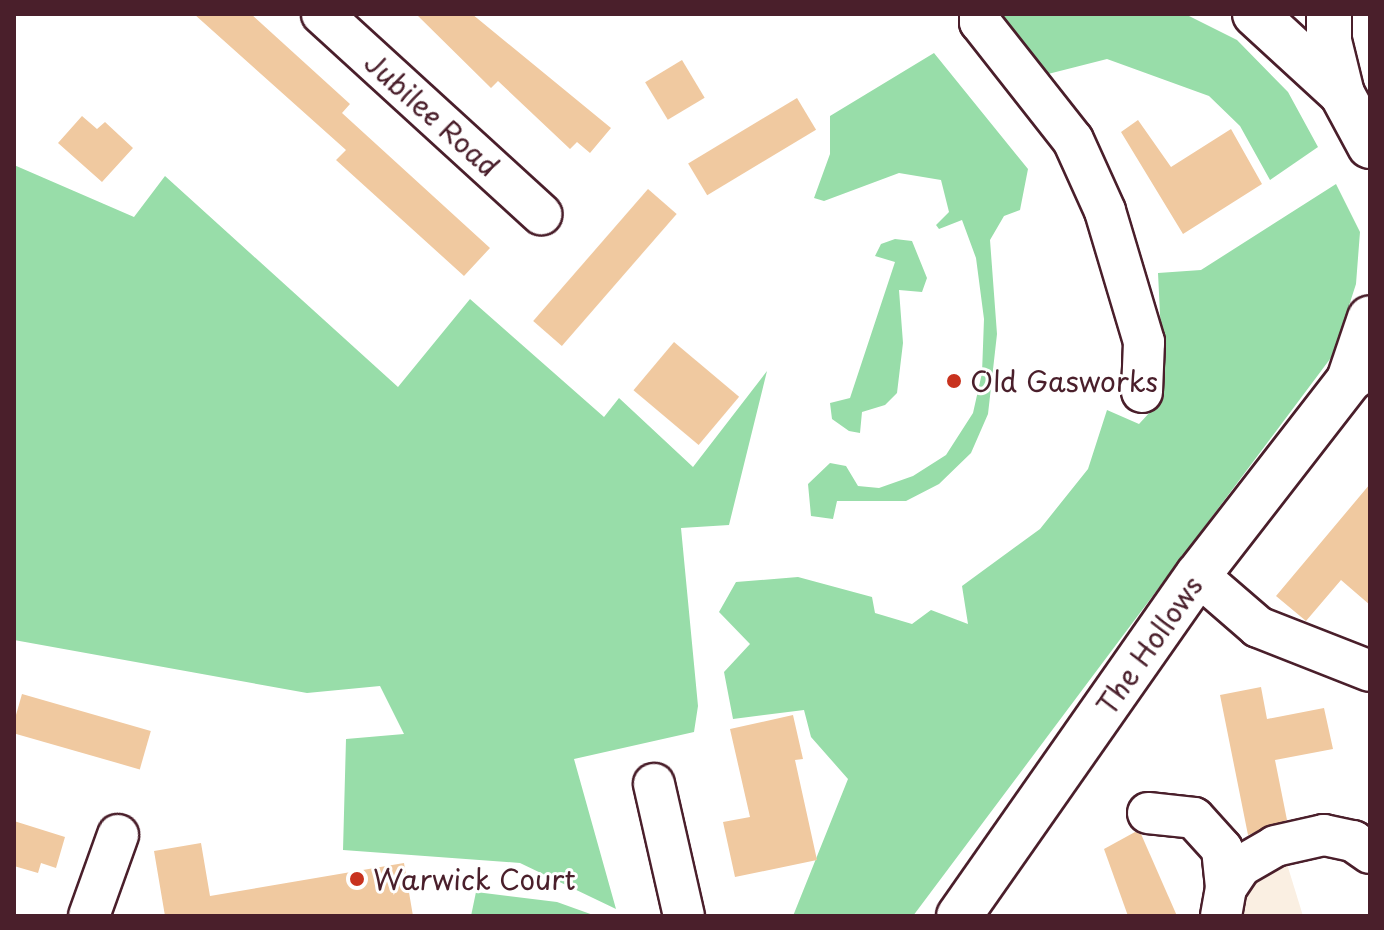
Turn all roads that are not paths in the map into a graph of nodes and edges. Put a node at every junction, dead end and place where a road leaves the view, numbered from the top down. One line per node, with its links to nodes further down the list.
1 (322, 14): 7 (street, Jubilee Road)
2 (980, 14): 10 (street)
3 (1255, 14): 5 (main road)
4 (1329, 14): 5 (main road)
5 (1342, 94): 6 (main road)
6 (1370, 146)
7 (541, 214)
8 (1370, 318): 9 (main road, The Hollows)
9 (1359, 373): 11 (main road, The Hollows)
10 (1142, 392)
11 (1198, 575): 12 (street); 20 (main road, The Hollows)
12 (1370, 671)
13 (654, 784): 19 (street)
14 (1148, 813): 17 (street)
15 (118, 835): 18 (street)
16 (1370, 853): 17 (street)
17 (1223, 902)
18 (89, 916)
19 (684, 916)
20 (959, 916)

